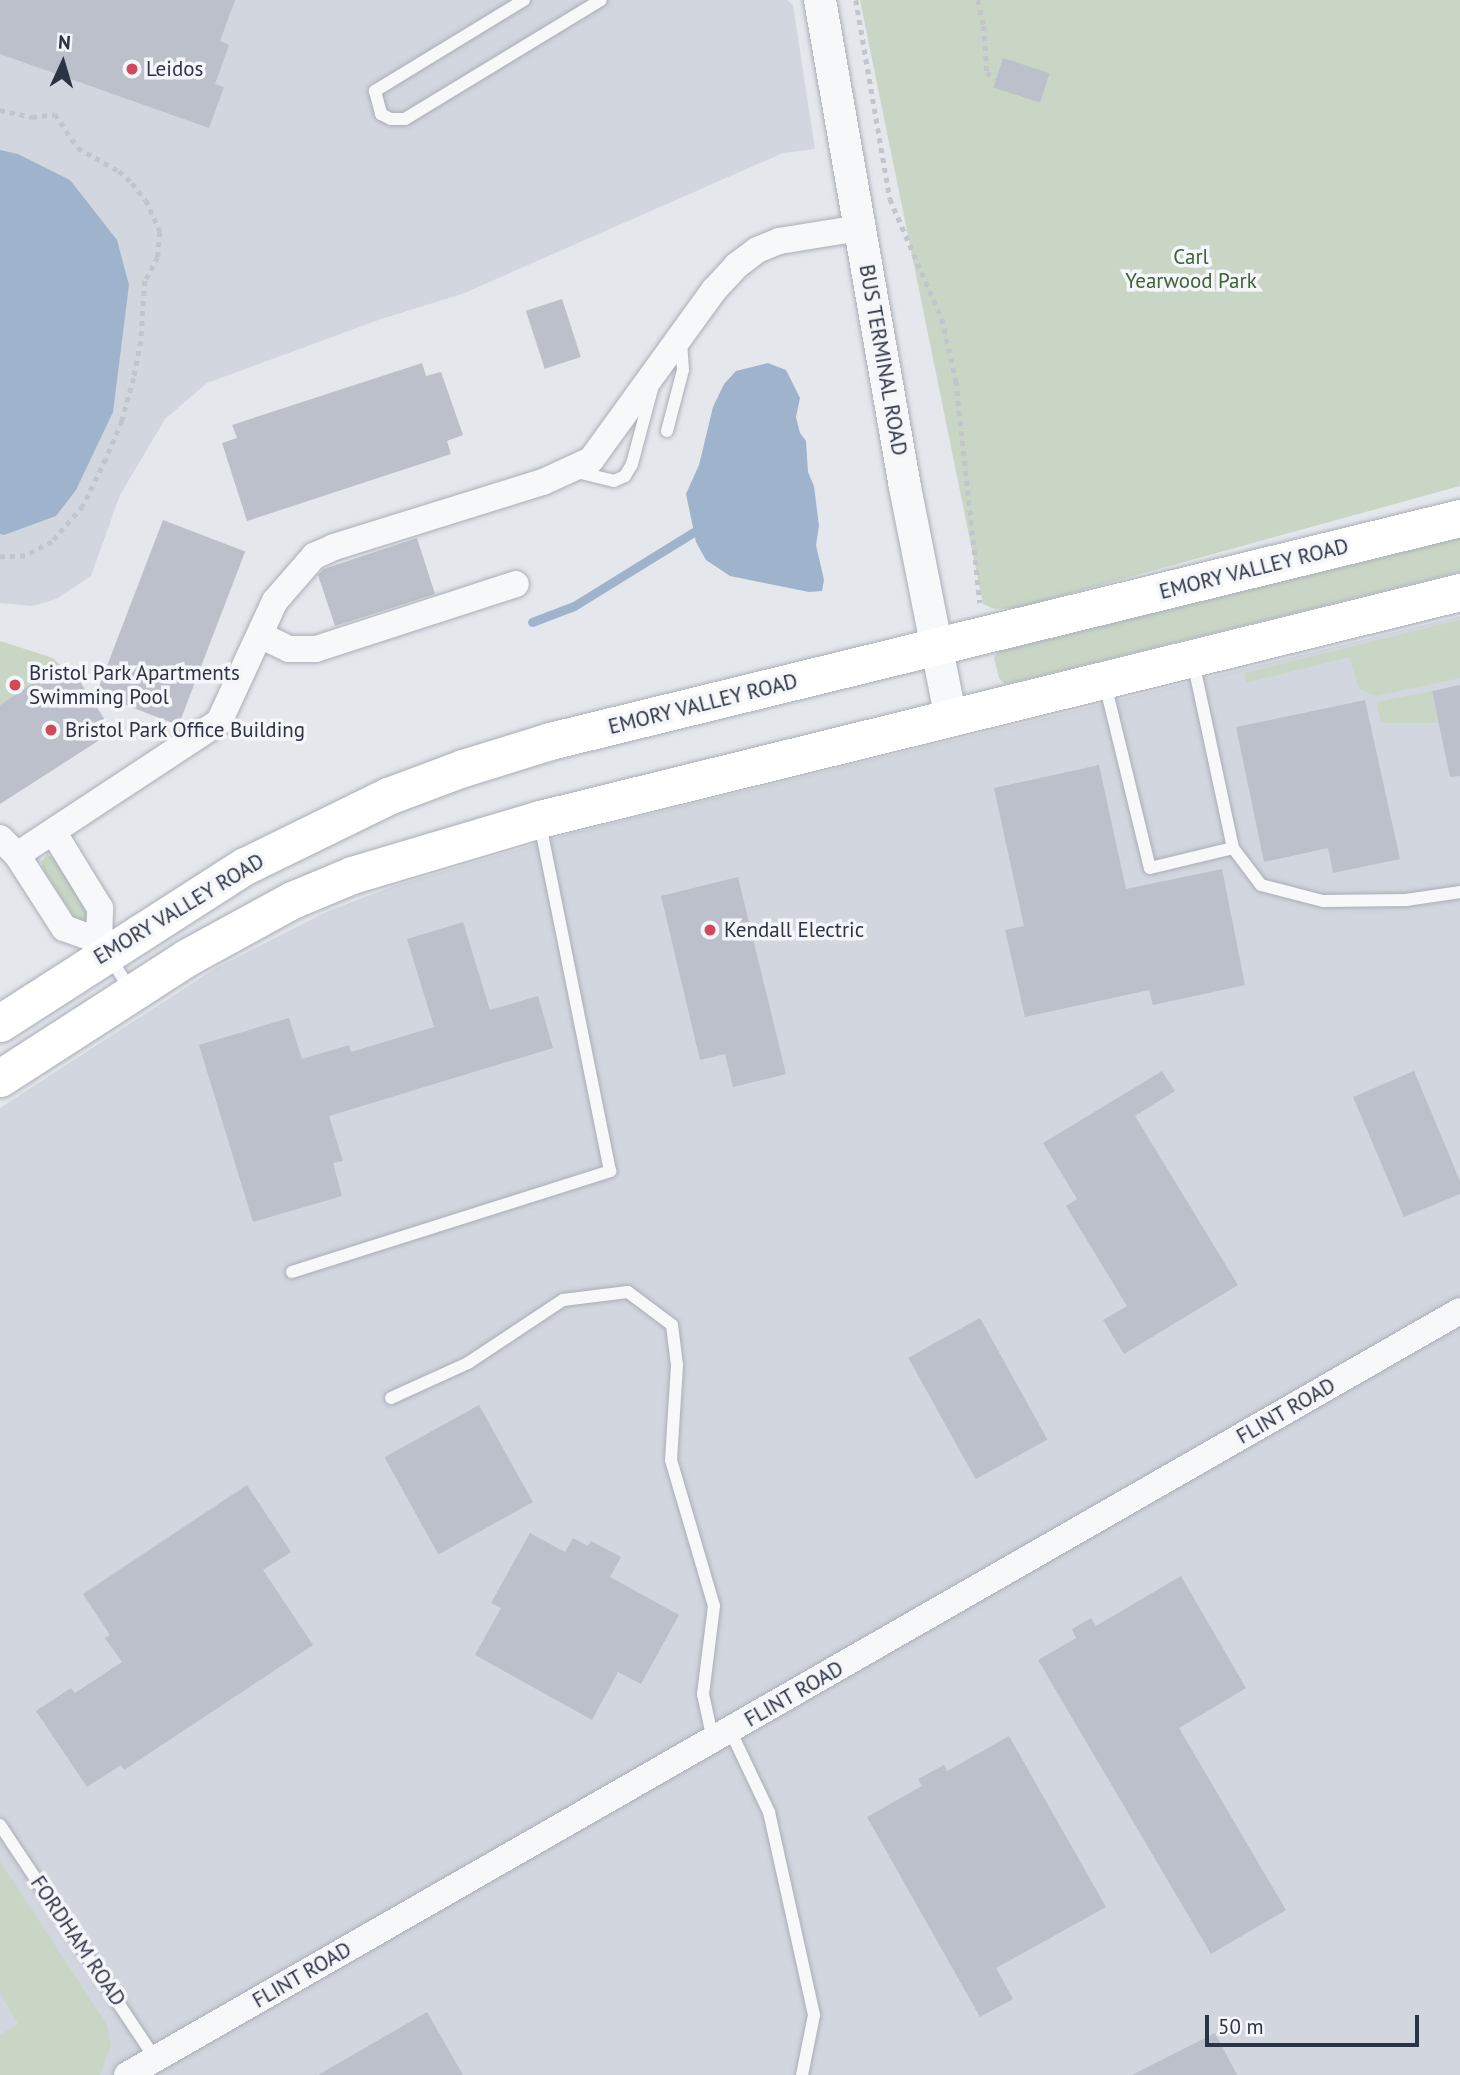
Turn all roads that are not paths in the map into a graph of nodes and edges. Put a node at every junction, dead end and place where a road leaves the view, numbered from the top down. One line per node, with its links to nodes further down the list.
1 (524, 0): 2 (lane)
2 (601, 0)
3 (820, 0): 4 (street, BUS TERMINAL ROAD)
4 (859, 228): 5 (street); 13 (street, BUS TERMINAL ROAD)
5 (681, 338): 6 (street); 7 (lane)
6 (656, 372): 8 (street); 8 (lane)
7 (667, 431)
8 (570, 470): 12 (street)
9 (1460, 518): 13 (main road, EMORY VALLEY ROAD)
10 (516, 584): 12 (street)
11 (1460, 592): 14 (main road)
12 (260, 635): 18 (street)
13 (935, 648): 16 (street, BUS TERMINAL ROAD); 22 (main road, EMORY VALLEY ROAD)
14 (1193, 659): 15 (main road); 20 (lane)
15 (1104, 680): 16 (main road); 20 (lane)
16 (951, 719): 17 (main road)
17 (540, 819): 23 (main road); 26 (lane)
18 (54, 833): 19 (street); 22 (street)
19 (9, 846): 22 (street)
20 (1233, 848): 21 (lane)
21 (1460, 892)
22 (103, 947): 23 (lane); 24 (main road, EMORY VALLEY ROAD)
23 (132, 992): 25 (main road)
24 (0, 1023)
25 (0, 1078)
26 (292, 1272)
27 (1460, 1311): 29 (street, FLINT ROAD)
28 (391, 1398): 29 (lane)
29 (722, 1735): 31 (street, FLINT ROAD); 33 (lane)
30 (0, 1825): 31 (lane, FORDHAM ROAD)
31 (155, 2058): 32 (street, FLINT ROAD)
32 (127, 2075)
33 (802, 2075)

